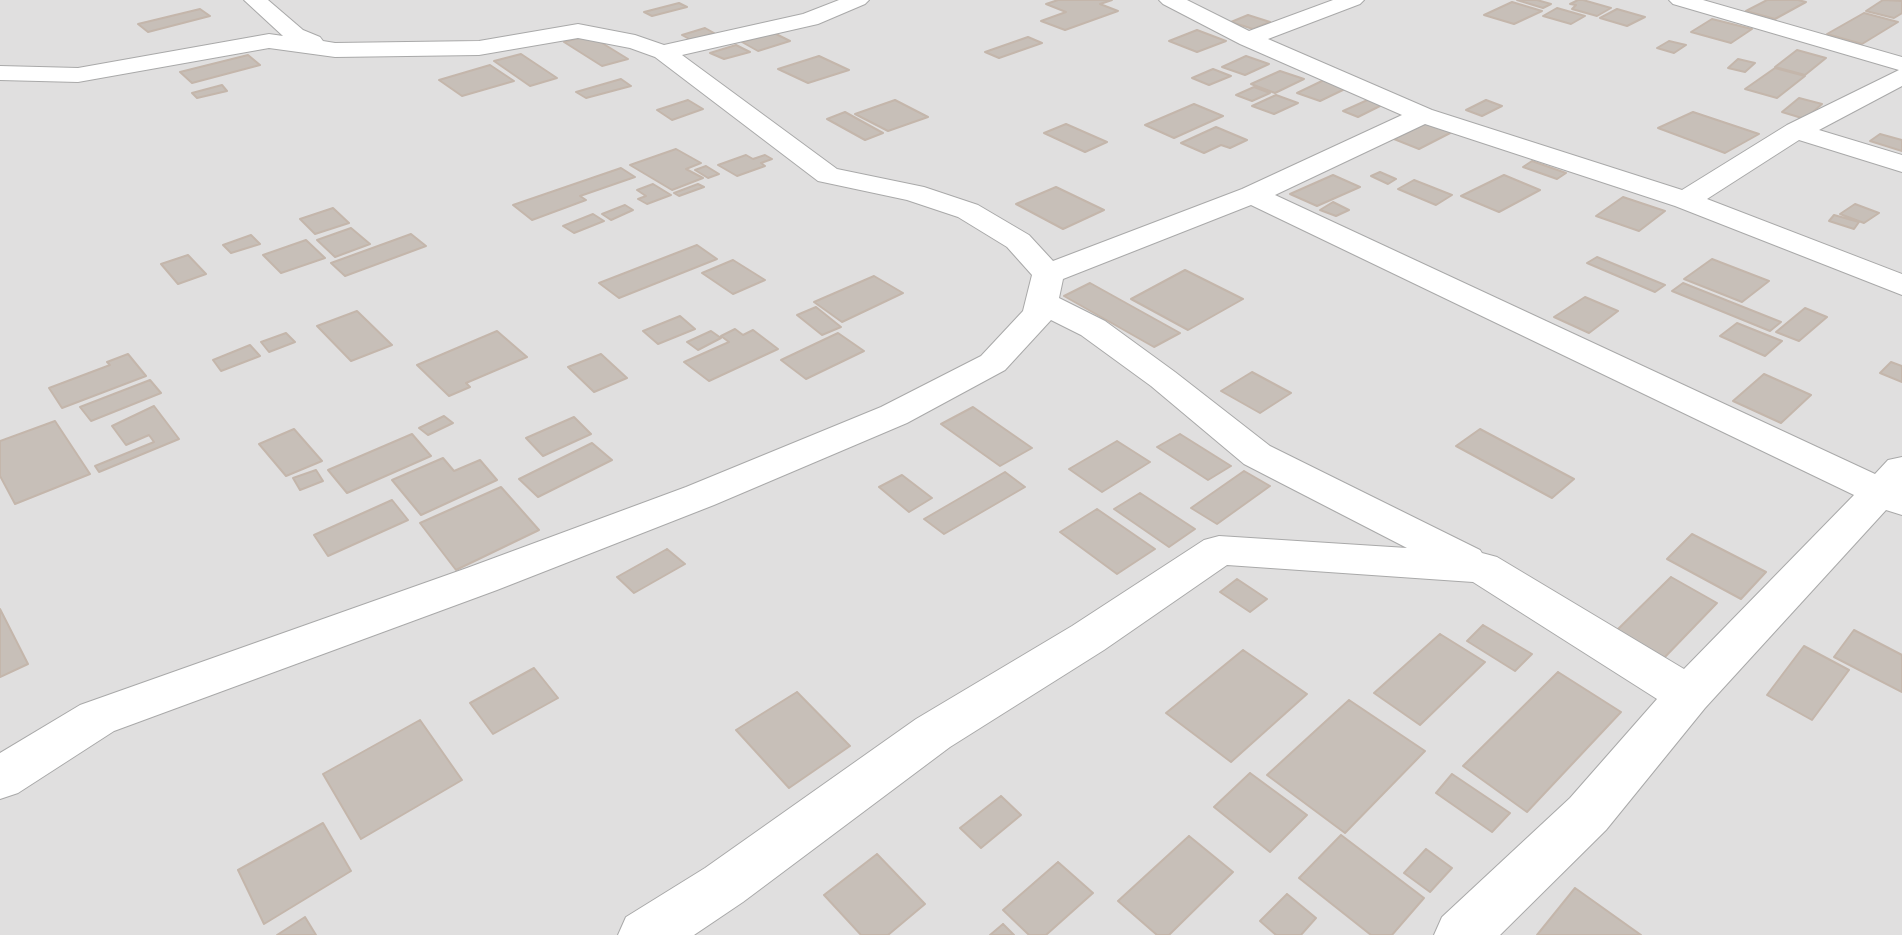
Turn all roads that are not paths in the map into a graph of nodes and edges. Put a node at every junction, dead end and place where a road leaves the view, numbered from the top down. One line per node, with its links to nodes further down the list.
1 (255, 0): 7 (street)
2 (858, 0): 8 (street)
3 (1170, 0): 6 (street)
4 (1353, 0): 6 (street)
5 (1680, 0): 9 (street)
6 (1248, 39): 12 (street)
7 (335, 50): 8 (street); 10 (street)
8 (663, 52): 18 (street)
9 (1902, 64)
10 (0, 73)
11 (1902, 77): 13 (street)
12 (1423, 115): 15 (street); 16 (street)
13 (1796, 131): 14 (street); 16 (street)
14 (1902, 164)
15 (1252, 195): 18 (street); 19 (street)
16 (1685, 200): 17 (street)
17 (1902, 285)
18 (1045, 288): 20 (street); 22 (street)
19 (1895, 488): 21 (street)
20 (1482, 568): 21 (street); 23 (street)
21 (1688, 695): 24 (street)
22 (0, 778)
23 (646, 935)
24 (1462, 935)

